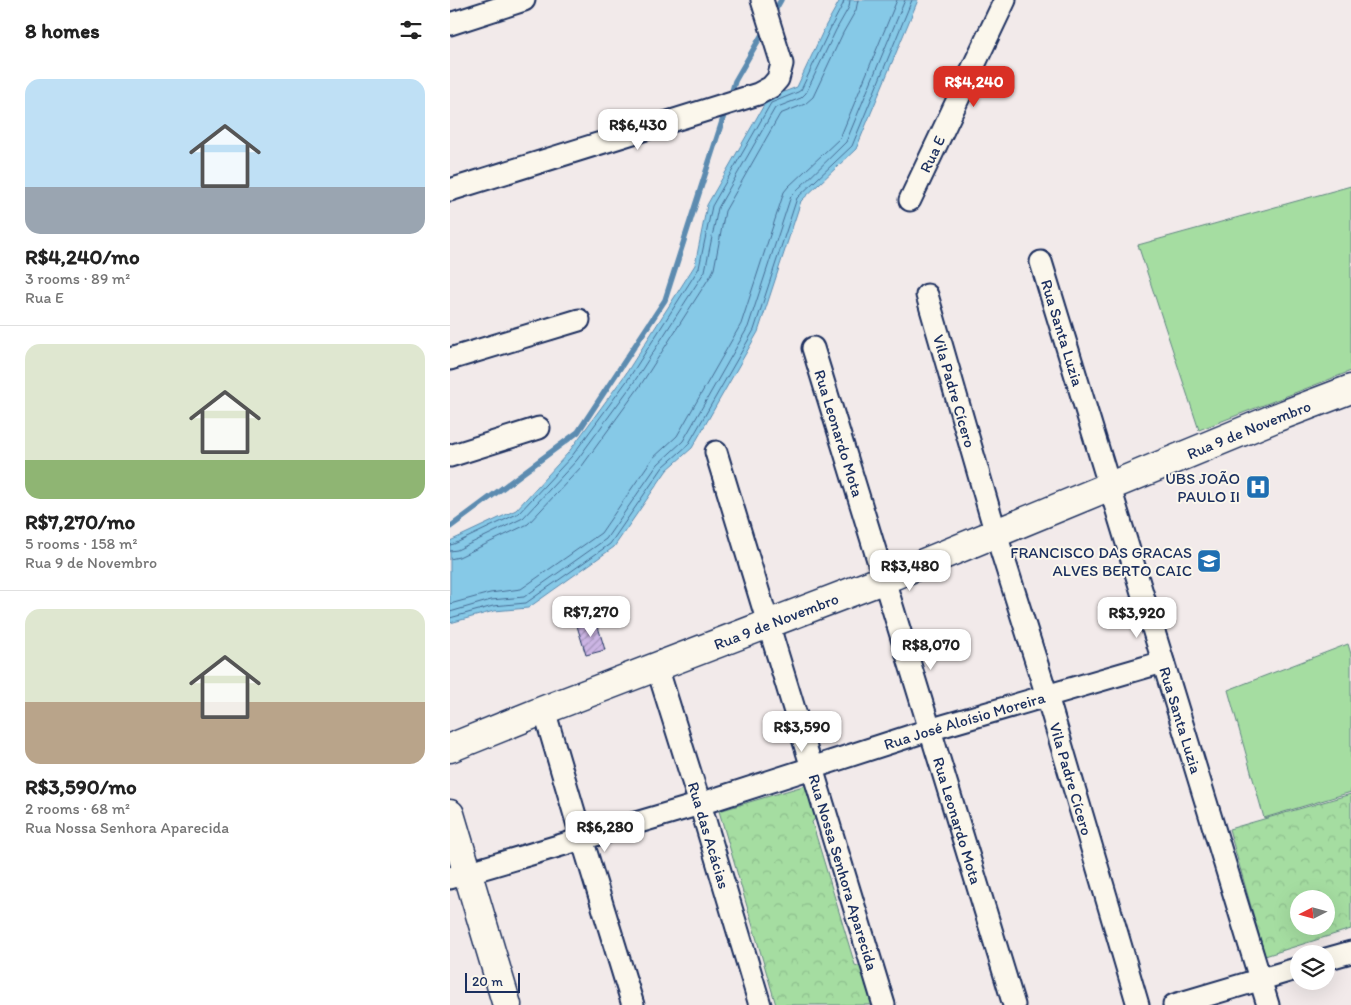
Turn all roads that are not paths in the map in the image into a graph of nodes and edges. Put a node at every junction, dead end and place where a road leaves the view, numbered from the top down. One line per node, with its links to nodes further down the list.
1 (524, 0): 4 (street)
2 (762, 0): 5 (street)
3 (1005, 0): 6 (street, Rua E)
4 (450, 24)
5 (450, 190)
6 (910, 200)
7 (1041, 262): 16 (street, Rua Santa Luzia)
8 (927, 295): 17 (street, Vila Padre Cícero)
9 (579, 320): 11 (street)
10 (813, 348): 18 (street, Rua Leonardo Mota)
11 (450, 359)
12 (1351, 389): 16 (street, Rua 9 de Novembro)
13 (539, 428): 15 (street)
14 (716, 452): 19 (street, Rua Nossa Senhora Aparecida)
15 (450, 456)
16 (1110, 486): 17 (street, Rua 9 de Novembro); 20 (street, Rua Santa Luzia)
17 (996, 534): 18 (street, Rua 9 de Novembro); 22 (street, Vila Padre Cícero)
18 (885, 579): 19 (street, Rua 9 de Novembro); 24 (street, Rua Leonardo Mota)
19 (768, 624): 21 (street, Rua 9 de Novembro); 26 (street, Rua Nossa Senhora Aparecida)
20 (1163, 662): 22 (street, Rua José Aloísio Moreira); 34 (street, Rua Santa Luzia)
21 (657, 667): 23 (street, Rua 9 de Novembro); 27 (street, Rua das Acácias)
22 (1047, 696): 24 (street, Rua José Aloísio Moreira); 40 (street, Vila Padre Cícero)
23 (544, 710): 25 (street, Rua 9 de Novembro); 29 (street)
24 (929, 730): 26 (street, Rua José Aloísio Moreira); 39 (street, Rua Leonardo Mota)
25 (450, 748)
26 (812, 768): 27 (street, Rua José Aloísio Moreira); 38 (street, Rua Nossa Senhora Aparecida)
27 (700, 804): 29 (street, Rua José Aloísio Moreira); 37 (street, Rua das Acácias)
28 (450, 814): 30 (street)
29 (582, 839): 30 (street, Rua José Aloísio Moreira); 36 (street)
30 (458, 875): 35 (street)
31 (1351, 952): 32 (street)
32 (1335, 956)
33 (1290, 971): 34 (street)
34 (1260, 979): 41 (street); 42 (street, Rua Santa Luzia)
35 (507, 1005)
36 (633, 1005)
37 (760, 1005)
38 (884, 1005)
39 (1014, 1005)
40 (1138, 1005)
41 (1174, 1005)
42 (1268, 1005)

